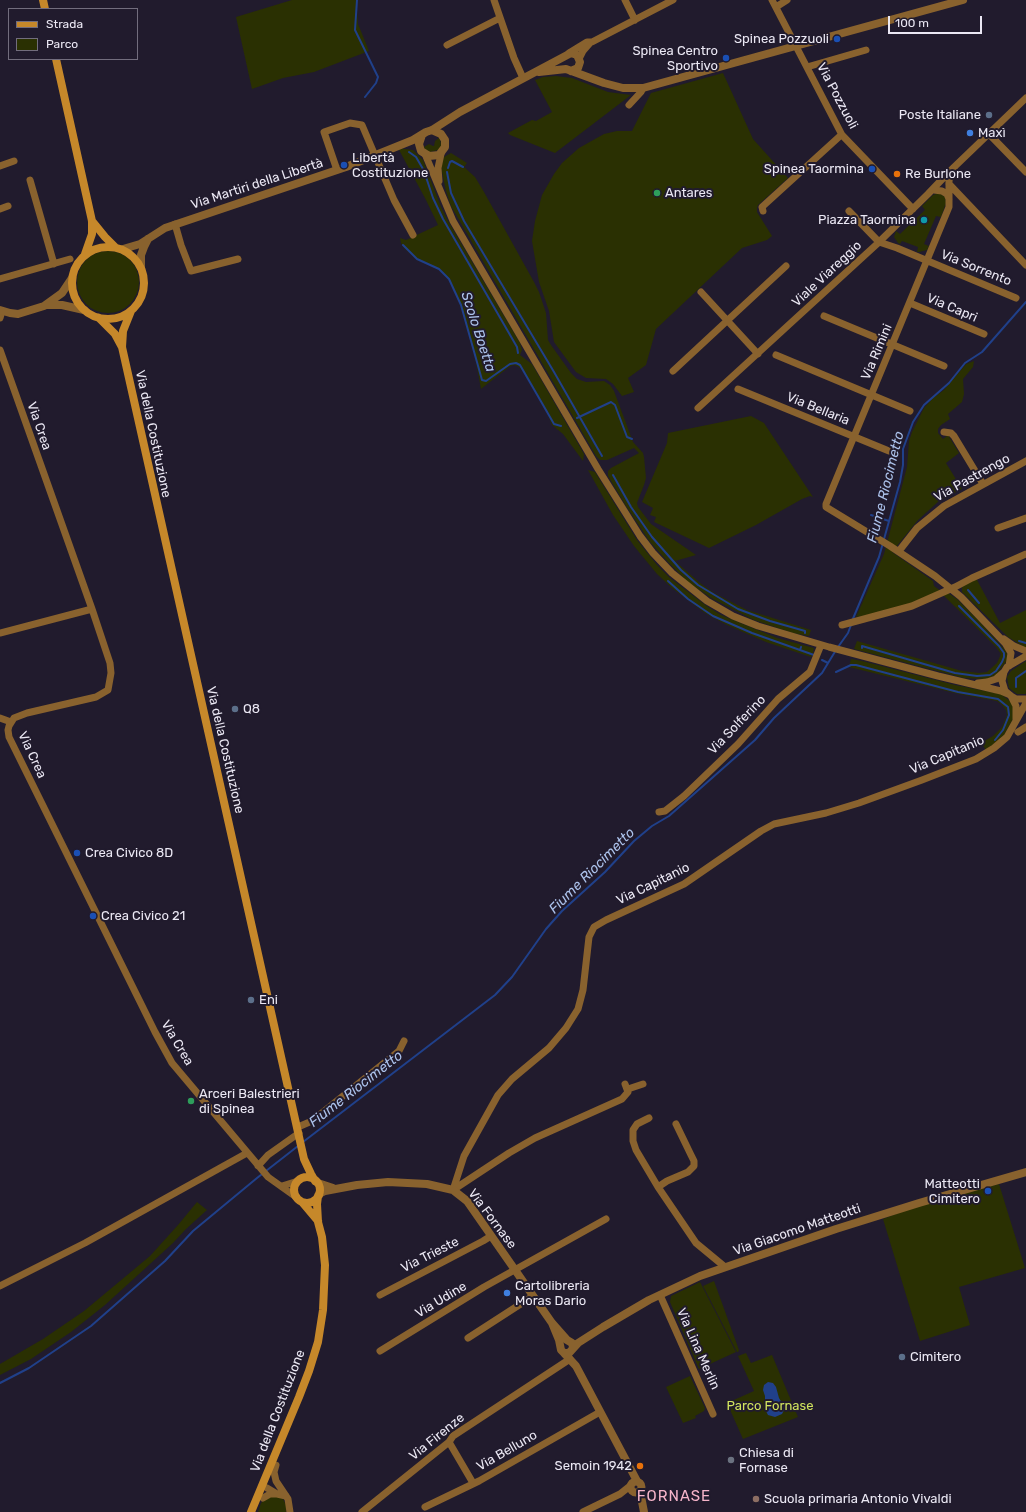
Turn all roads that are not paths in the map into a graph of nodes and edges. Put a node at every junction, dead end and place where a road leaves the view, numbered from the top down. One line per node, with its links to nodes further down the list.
1 (494, 0): 8 (street)
2 (625, 0): 9 (street)
3 (673, 0): 9 (street, Via Martiri della Libertà)
4 (772, 0): 7 (street, Via Pozzuoli)
5 (787, 0): 7 (street)
6 (963, 0): 12 (street)
7 (776, 7): 12 (street, Via Pozzuoli)
8 (500, 18): 11 (street); 20 (street)
9 (635, 20): 10 (street, Via Martiri della Libertà)
10 (592, 42): 14 (street, Via Martiri della Libertà); 16 (street, Via Martiri della Libertà)
11 (447, 45)
12 (797, 46): 17 (street, Via Pozzuoli); 22 (street)
13 (866, 50): 17 (street)
14 (566, 55): 16 (street); 18 (street); 19 (street, Via Martiri della Libertà)
15 (56, 60): 52 (main road)
16 (579, 61): 18 (street, Via Martiri della Libertà); 21 (street)
17 (807, 67): 29 (street, Via Pozzuoli)
18 (568, 70): 19 (street, Via Martiri della Libertà); 21 (street)
19 (536, 72): 20 (street, Via Martiri della Libertà)
20 (523, 78): 25 (street, Via Martiri della Libertà)
21 (591, 78): 22 (street)
22 (643, 88): 24 (street)
23 (1026, 98): 27 (street, Viale Viareggio)
24 (629, 105)
25 (452, 117): 26 (street, Via Martiri della Libertà); 30 (street)
26 (432, 130): 28 (street, Via Martiri della Libertà); 30 (street)
27 (990, 134): 37 (street, Viale Viareggio); 39 (street)
28 (422, 135): 31 (street, Via Martiri della Libertà); 32 (street)
29 (842, 135): 49 (street, Via Pozzuoli); 50 (street)
30 (443, 136): 33 (street)
31 (396, 146): 32 (street, Via Martiri della Libertà); 34 (street, Via Martiri della Libertà)
32 (422, 151): 33 (street, Via Martiri della Libertà); 42 (street)
33 (441, 154): 42 (street)
34 (376, 155): 38 (street, Via Martiri della Libertà); 38 (street); 55 (street)
35 (14, 161): 36 (street)
36 (0, 166)
37 (954, 169): 41 (street, Via Rimini); 43 (street, Viale Viareggio)
38 (337, 170): 53 (street, Via Martiri della Libertà)
39 (1026, 172)
40 (30, 180): 66 (street)
41 (949, 184): 43 (street, Viale Viareggio); 44 (street, Via Rimini); 45 (street)
42 (440, 192): 108 (street)
43 (931, 192): 44 (street); 49 (street, Viale Viareggio)
44 (949, 199): 47 (street, Via Rimini)
45 (963, 200): 47 (street); 67 (street)
46 (8, 206): 48 (street)
47 (949, 207): 60 (street, Via Rimini)
48 (0, 209)
49 (913, 209): 54 (street, Viale Viareggio)
50 (763, 211)
51 (849, 211): 57 (street)
52 (92, 221): 58 (main road); 61 (main road)
53 (175, 224): 56 (street, Via Martiri della Libertà); 64 (street)
54 (894, 227): 57 (street, Viale Viareggio); 59 (street)
55 (413, 235)
56 (149, 239): 58 (street, Via Martiri della Libertà); 69 (street)
57 (880, 242): 59 (street); 86 (street, Viale Viareggio)
58 (119, 248): 61 (main road); 69 (main road)
59 (897, 248): 62 (street)
60 (932, 250): 62 (street); 65 (street, Via Rimini)
61 (85, 254): 70 (main road)
62 (916, 256): 65 (street)
63 (70, 259): 66 (street)
64 (238, 260)
65 (927, 261): 73 (street, Via Sorrento); 74 (street, Via Rimini)
66 (54, 264): 71 (street)
67 (1026, 265)
68 (786, 266): 81 (street)
69 (140, 267): 77 (main road)
70 (72, 278): 75 (street); 76 (main road)
71 (0, 279)
72 (701, 292): 81 (street)
73 (1016, 298)
74 (910, 303): 82 (street, Via Capri); 83 (street, Via Rimini)
75 (44, 306): 76 (street); 78 (street)
76 (84, 310): 80 (main road)
77 (130, 311): 80 (main road); 84 (main road, Via della Costituzione)
78 (1, 313)
79 (824, 316): 83 (street)
80 (99, 318): 84 (main road, Via della Costituzione)
81 (728, 320): 86 (street); 89 (street)
82 (984, 334)
83 (893, 345): 88 (street); 91 (street, Via Rimini)
84 (122, 347): 127 (main road, Via della Costituzione)
85 (0, 350): 104 (street, Via Crea)
86 (758, 354): 92 (street, Viale Viareggio)
87 (776, 356): 91 (street)
88 (944, 366)
89 (673, 371)
90 (738, 389): 95 (street, Via Bellaria)
91 (872, 395): 93 (street); 95 (street, Via Rimini)
92 (698, 408)
93 (910, 411)
94 (944, 432): 98 (street)
95 (854, 437): 96 (street, Via Bellaria); 101 (street, Via Rimini)
96 (889, 451)
97 (1026, 461): 98 (street, Via Pastrengo)
98 (983, 484): 101 (street, Via Pastrengo)
99 (1026, 518): 100 (street)
100 (998, 528)
101 (899, 551): 103 (street)
102 (1026, 554): 103 (street)
103 (952, 589): 105 (street); 107 (street)
104 (92, 609): 106 (street); 118 (street, Via Crea)
105 (842, 625)
106 (0, 633)
107 (1001, 637): 109 (street); 111 (street)
108 (821, 645): 113 (street); 122 (street, Via Solferino)
109 (1026, 651)
110 (1026, 656): 111 (street)
111 (1009, 666): 112 (street)
112 (1004, 672): 113 (street); 114 (street)
113 (970, 684): 114 (street)
114 (1009, 695): 115 (street); 119 (street)
115 (1026, 699)
116 (1026, 703): 119 (street, Via Capitanio)
117 (0, 718): 118 (street)
118 (11, 722): 128 (street, Via Crea)
119 (1016, 722): 137 (street, Via Capitanio)
120 (1026, 727): 121 (street)
121 (1018, 732)
122 (659, 812)
123 (404, 1041): 127 (street)
124 (643, 1084): 137 (street)
125 (649, 1118): 135 (street)
126 (676, 1124): 135 (street)
127 (299, 1133): 129 (main road, Via della Costituzione); 130 (street)
128 (247, 1153): 130 (street, Via Crea); 145 (street)
129 (304, 1159): 132 (main road, Via della Costituzione); 133 (main road, Via della Costituzione)
130 (258, 1166): 134 (street, Via Crea)
131 (1026, 1172): 143 (street, Via Giacomo Matteotti)
132 (300, 1180): 133 (main road); 134 (street); 139 (main road)
133 (316, 1182): 136 (street, Via Fornase); 138 (main road)
134 (282, 1186): 139 (street, Via Crea)
135 (658, 1186): 143 (street)
136 (335, 1189): 137 (street, Via Fornase); 138 (street, Via Fornase)
137 (453, 1190): 142 (street, Via Fornase)
138 (319, 1195): 139 (main road); 141 (main road, Via della Costituzione)
139 (299, 1199): 141 (main road, Via della Costituzione)
140 (606, 1219): 144 (street, Via Udine)
141 (318, 1222): 154 (main road, Via della Costituzione)
142 (491, 1236): 144 (street, Via Fornase); 146 (street, Via Trieste)
143 (725, 1267): 147 (street, Via Giacomo Matteotti)
144 (515, 1270): 148 (street, Via Fornase); 151 (street, Via Udine)
145 (0, 1286)
146 (380, 1295)
147 (660, 1295): 150 (street, Via Giacomo Matteotti); 153 (street, Via Lina Merlin)
148 (533, 1296): 149 (street); 150 (street, Via Fornase)
149 (468, 1338)
150 (568, 1348): 152 (street, Via Fornase); 155 (street, Via Firenze)
151 (380, 1351)
152 (600, 1412): 157 (street, Via Belluno); 159 (street, Via Fornase)
153 (713, 1414)
154 (286, 1428): 156 (main road); 158 (main road, Via della Costituzione)
155 (449, 1442): 157 (street); 167 (street, Via Firenze)
156 (276, 1465): 160 (street)
157 (473, 1483): 162 (street, Via Belluno)
158 (266, 1484): 160 (street); 164 (main road, Via della Costituzione)
159 (635, 1488): 163 (street, Via Fornase); 168 (street)
160 (278, 1491): 161 (street); 166 (street)
161 (263, 1498): 165 (main road)
162 (425, 1508)
163 (644, 1510)
164 (251, 1512)
165 (256, 1512)
166 (290, 1512)
167 (362, 1512)
168 (583, 1512)

